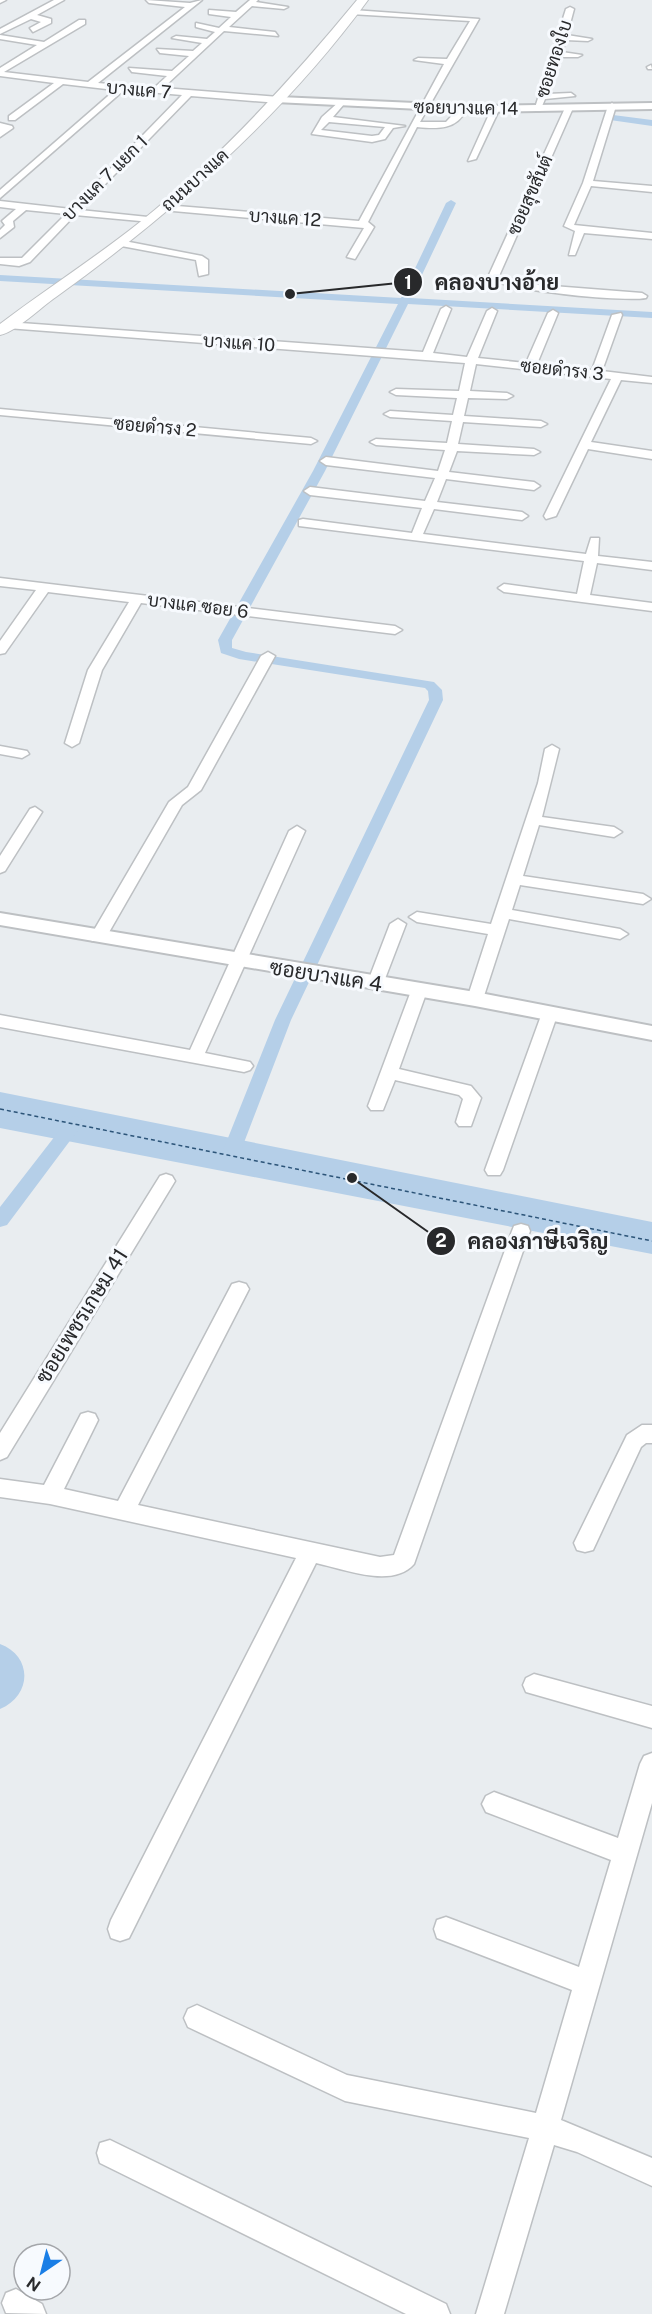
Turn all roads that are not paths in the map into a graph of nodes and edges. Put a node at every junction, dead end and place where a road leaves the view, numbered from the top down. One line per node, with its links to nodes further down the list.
1 (60, 0): 11 (street)
2 (363, 0): 9 (main road, ถนนบางแค)
3 (149, 1): 5 (street)
4 (251, 1): 6 (street); 10 (street)
5 (195, 2): 25 (street)
6 (284, 7)
7 (570, 9): 19 (street, ซอยทองใบ)
8 (212, 12): 10 (street)
9 (353, 12): 31 (street); 42 (main road, ถนนบางแค)
10 (238, 15): 15 (street)
11 (30, 16): 14 (street); 16 (street)
12 (82, 22): 24 (street)
13 (200, 25): 15 (street)
14 (33, 30)
15 (221, 30): 17 (street); 23 (street)
16 (0, 32)
17 (275, 34)
18 (0, 37): 24 (street)
19 (563, 37): 22 (street); 28 (street, ซอยทองใบ)
20 (138, 38): 25 (street)
21 (176, 38): 23 (street)
22 (588, 39)
23 (210, 42): 27 (street)
24 (44, 44): 33 (street)
25 (139, 47): 36 (street)
26 (160, 51): 27 (street)
27 (196, 54): 34 (street)
28 (556, 54): 29 (street); 41 (street, ซอยทองใบ)
29 (578, 55)
30 (418, 60): 31 (street)
31 (449, 62): 46 (street)
32 (132, 70): 34 (street)
33 (0, 72): 35 (street, บางแค 7)
34 (175, 74): 38 (street)
35 (61, 82): 36 (street, บางแค 7); 52 (street)
36 (90, 85): 37 (street, บางแค 7)
37 (123, 87): 38 (street, บางแค 7); 61 (street)
38 (155, 91): 39 (street, บางแค 7)
39 (188, 94): 42 (street, บางแค 7); 65 (street, บางแค 7 แยก 1)
40 (571, 96): 41 (street)
41 (541, 97): 49 (street, ซอยทองใบ)
42 (279, 100): 43 (street, ซอยบางแค 14); 64 (main road, ถนนบางแค)
43 (341, 103): 46 (street, ซอยบางแค 14); 53 (street)
44 (612, 106): 45 (street, ซอยบางแค 14); 47 (street, ซอยบางแค 14); 59 (street)
45 (652, 106)
46 (423, 107): 48 (street, ซอยบางแค 14); 54 (street)
47 (569, 108): 49 (street, ซอยบางแค 14); 77 (street, ซอยสุขสันต์)
48 (463, 109): 50 (street, ซอยบางแค 14); 54 (street)
49 (537, 109): 50 (street, ซอยบางแค 14)
50 (495, 110): 58 (street)
51 (374, 116): 54 (street)
52 (12, 118)
53 (325, 119): 55 (street); 55 (street)
54 (415, 124): 55 (street); 68 (street)
55 (391, 125)
56 (8, 128): 57 (street)
57 (0, 134)
58 (471, 159)
59 (588, 183): 60 (street); 69 (street)
60 (652, 189)
61 (0, 195)
62 (0, 204): 63 (street)
63 (23, 207): 65 (street); 67 (street)
64 (165, 208): 66 (main road, ถนนบางแค); 68 (street, บางแค 12)
65 (71, 212): 66 (street); 75 (street, บางแค 7 แยก 1)
66 (148, 220): 72 (main road, ถนนบางแค)
67 (4, 221): 70 (street)
68 (362, 224): 74 (street)
69 (580, 230): 71 (street); 73 (street)
70 (0, 235)
71 (652, 236)
72 (119, 243): 76 (street); 82 (main road, ถนนบางแค)
73 (572, 253)
74 (352, 257)
75 (0, 261)
76 (204, 274)
77 (642, 296)
78 (446, 309): 83 (street)
79 (492, 311): 84 (street)
80 (553, 313): 85 (street)
81 (617, 315): 86 (street)
82 (4, 328): 83 (street, บางแค 10)
83 (427, 356): 84 (street, บางแค 10)
84 (471, 360): 85 (street, ซอยดำรง 3); 90 (street)
85 (530, 367): 86 (street, ซอยดำรง 3)
86 (596, 373): 87 (street, ซอยดำรง 3)
87 (618, 375): 88 (street, ซอยดำรง 3); 98 (street)
88 (652, 380)
89 (396, 392): 90 (street)
90 (464, 394): 91 (street); 94 (street)
91 (507, 396)
92 (0, 412): 96 (street, ซอยดำรง 2)
93 (390, 414): 94 (street)
94 (458, 419): 95 (street); 99 (street)
95 (541, 424)
96 (311, 441)
97 (376, 442): 99 (street)
98 (585, 445): 101 (street); 108 (street)
99 (452, 446): 100 (street); 103 (street)
100 (534, 452)
101 (652, 455)
102 (326, 461): 103 (street)
103 (443, 475): 104 (street); 106 (street)
104 (534, 486)
105 (310, 491): 106 (street)
106 (430, 505): 107 (street); 110 (street)
107 (522, 516)
108 (550, 516)
109 (303, 523): 110 (street)
110 (417, 537): 112 (street)
111 (595, 541): 112 (street)
112 (591, 558): 113 (street); 118 (street)
113 (652, 566)
114 (0, 582): 115 (street, บางแค ซอย 6)
115 (45, 587): 117 (street, บางแค ซอย 6); 121 (street)
116 (504, 588): 118 (street)
117 (138, 598): 120 (street, บางแค ซอย 6); 123 (street)
118 (583, 598): 119 (street)
119 (652, 607)
120 (395, 630)
121 (0, 650)
122 (268, 656): 140 (street)
123 (72, 743)
124 (552, 749): 128 (street)
125 (0, 750): 126 (street)
126 (22, 754)
127 (34, 812): 131 (street)
128 (533, 820): 130 (street); 132 (street)
129 (297, 831): 141 (street)
130 (614, 832)
131 (0, 868)
132 (513, 879): 133 (street); 134 (street)
133 (643, 899)
134 (501, 913): 138 (street); 139 (street)
135 (417, 917): 138 (street)
136 (0, 919): 140 (street, ซอยบางแค 4)
137 (398, 924): 142 (street)
138 (496, 930): 144 (street)
139 (620, 934)
140 (98, 938): 141 (street, ซอยบางแค 4)
141 (237, 961): 142 (street, ซอยบางแค 4); 148 (street)
142 (375, 984): 143 (street, ซอยบางแค 4)
143 (419, 991): 144 (street, ซอยบางแค 4); 150 (street)
144 (475, 999): 145 (street, ซอยบางแค 4)
145 (550, 1013): 147 (street, ซอยบางแค 4); 153 (street)
146 (0, 1021): 148 (street)
147 (652, 1033)
148 (195, 1057): 149 (street)
149 (244, 1066)
150 (389, 1073): 151 (street); 152 (street)
151 (377, 1106)
152 (465, 1122)
153 (494, 1170)
154 (166, 1181): 159 (street, ซอยเพชรเกษม 41)
155 (521, 1231): 164 (street)
156 (239, 1289): 162 (street)
157 (88, 1420): 161 (street)
158 (652, 1434): 163 (street)
159 (0, 1451)
160 (0, 1488): 161 (street)
161 (50, 1495): 162 (street)
162 (124, 1511): 164 (street)
163 (585, 1543)
164 (310, 1553): 170 (street)
165 (534, 1685): 166 (street)
166 (652, 1718)
167 (652, 1764): 169 (street)
168 (494, 1804): 169 (street)
169 (625, 1853): 172 (street)
170 (120, 1929)
171 (447, 1929): 172 (street)
172 (585, 1982): 174 (street)
173 (196, 2018): 174 (street)
174 (546, 2129): 176 (street); 178 (street)
175 (110, 2153): 177 (street)
176 (652, 2172)
177 (436, 2314)
178 (490, 2314)

